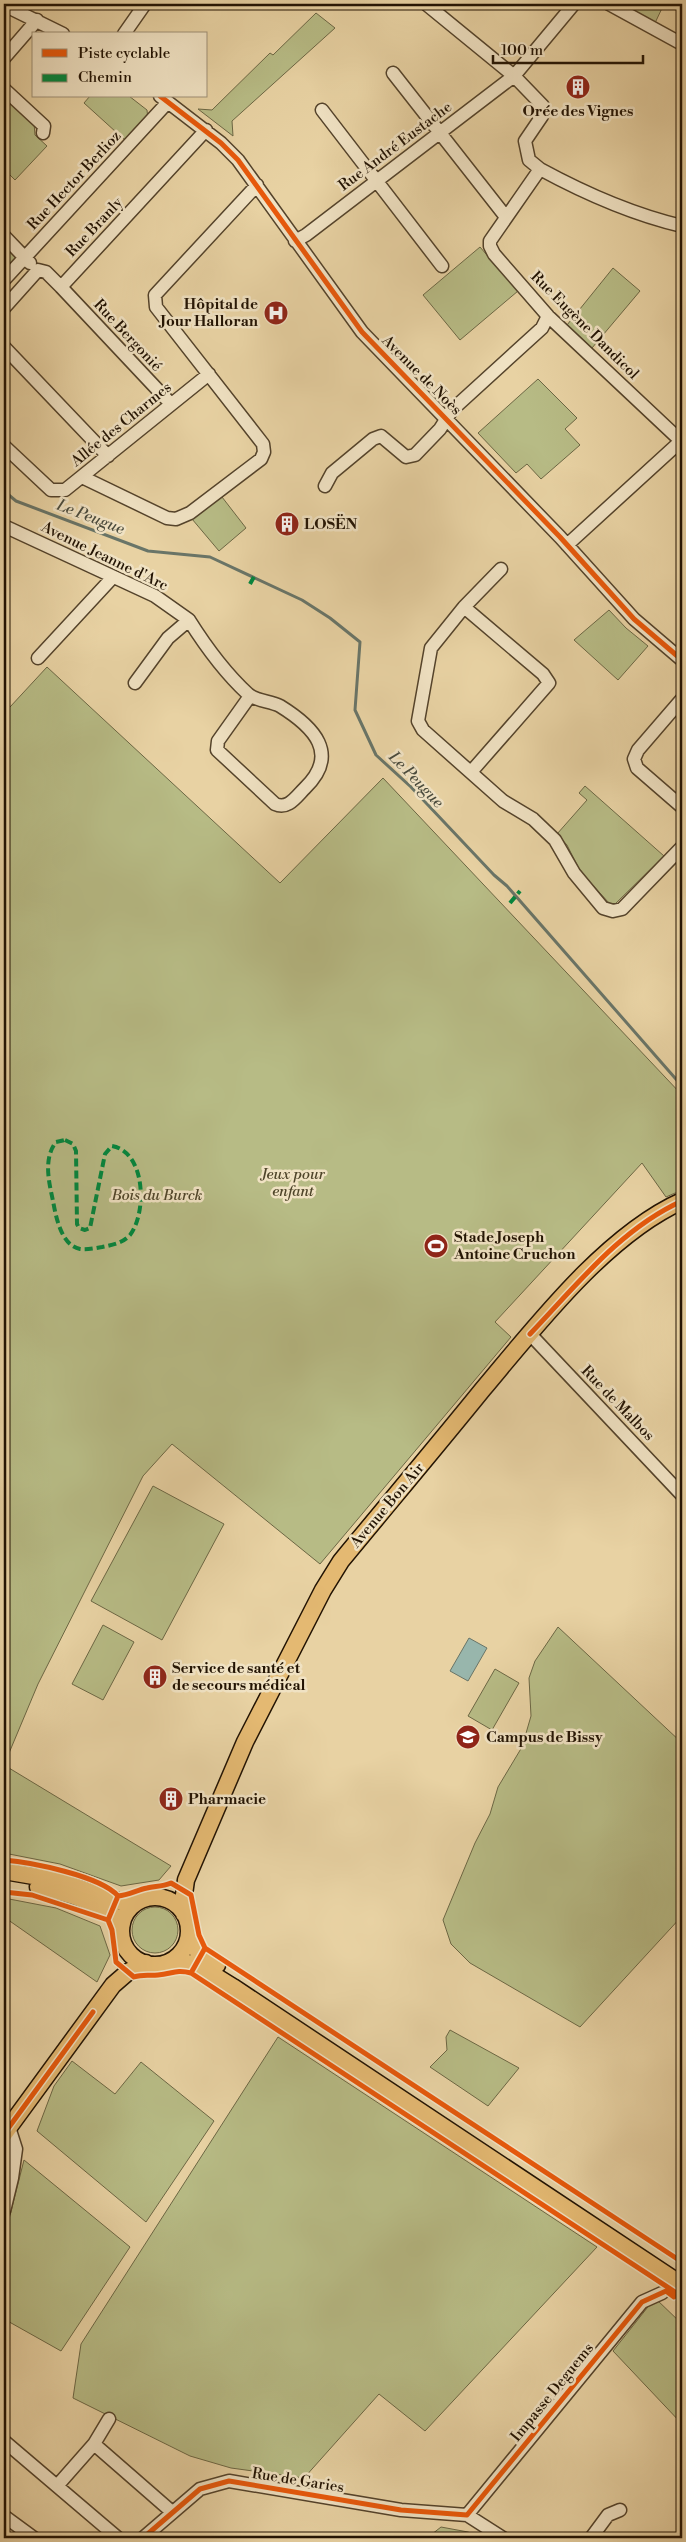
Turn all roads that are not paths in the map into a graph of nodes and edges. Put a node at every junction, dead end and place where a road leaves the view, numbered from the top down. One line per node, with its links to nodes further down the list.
1 (145, 4): 8 (street)
2 (426, 4): 12 (street)
3 (574, 4): 12 (street, Rue André Eustache)
4 (609, 4): 9 (street)
5 (4, 5): 6 (street)
6 (37, 20): 7 (street); 10 (street)
7 (59, 32)
8 (125, 32)
9 (682, 44)
10 (4, 58)
11 (393, 73): 17 (street)
12 (514, 76): 17 (street, Rue André Eustache); 19 (street)
13 (4, 89): 18 (street)
14 (164, 99): 16 (street, Avenue de Noès); 26 (street, Rue Hector Berlioz)
15 (322, 110): 20 (street)
16 (206, 130): 21 (street, Avenue de Noès); 30 (street, Rue Branly)
17 (439, 132): 20 (street, Rue André Eustache); 22 (street)
18 (43, 133)
19 (540, 169): 22 (street, Rue Eugène Dandicol); 23 (street)
20 (376, 181): 25 (street, Rue André Eustache); 27 (street)
21 (257, 185): 25 (street, Avenue de Noès); 34 (street)
22 (506, 217): 32 (street, Rue Eugène Dandicol)
23 (682, 226)
24 (4, 236): 26 (street)
25 (296, 241): 36 (street, Avenue de Noès)
26 (24, 258): 28 (street); 29 (street, Rue Hector Berlioz)
27 (442, 266)
28 (38, 270): 30 (street); 31 (street)
29 (4, 280)
30 (61, 287): 35 (street, Rue Bergonié)
31 (4, 308)
32 (548, 316): 36 (street); 37 (street, Rue Eugène Dandicol)
33 (4, 347): 39 (street)
34 (209, 374): 35 (street, Allée des Charmes); 40 (street)
35 (171, 404): 39 (street, Allée des Charmes)
36 (447, 418): 41 (street); 43 (street, Avenue de Noès)
37 (682, 441): 43 (street)
38 (4, 446): 40 (street, Allée des Charmes)
39 (108, 456): 40 (street, Allée des Charmes)
40 (82, 477)
41 (325, 486)
42 (4, 526): 45 (street, Avenue Jeanne d'Arc)
43 (568, 545): 49 (street, Avenue de Noès)
44 (500, 569): 46 (street)
45 (113, 577): 47 (street, Avenue Jeanne d'Arc); 48 (street)
46 (464, 608): 53 (street); 53 (street)
47 (189, 620): 50 (street); 51 (street)
48 (38, 658)
49 (682, 660)
50 (135, 683)
51 (250, 696): 51 (street)
52 (682, 699): 54 (street)
53 (471, 772): 55 (street)
54 (682, 807)
55 (682, 847)
56 (682, 1201): 57 (main road, Avenue Bon Air)
57 (530, 1334): 58 (street, Rue de Malbos); 60 (main road, Avenue Bon Air)
58 (682, 1495)
59 (4, 1871): 62 (main road)
60 (186, 1880): 62 (main road); 63 (main road, Avenue Bon Air)
61 (4, 1881): 64 (main road)
62 (154, 1898): 63 (main road); 64 (main road)
63 (184, 1914): 65 (main road)
64 (122, 1924): 66 (main road)
65 (188, 1941): 67 (main road); 72 (main road)
66 (123, 1942): 68 (main road); 69 (main road)
67 (172, 1961): 68 (main road); 73 (main road)
68 (146, 1963): 69 (main road)
69 (113, 1986): 70 (main road)
70 (7, 2131): 71 (street)
71 (4, 2211)
72 (682, 2274)
73 (682, 2285)
74 (662, 2294): 81 (street, Impasse Deguems)
75 (109, 2419): 77 (street)
76 (4, 2441): 78 (street)
77 (94, 2444): 78 (street); 80 (street)
78 (57, 2486): 84 (street)
79 (620, 2510): 87 (street)
80 (172, 2512): 81 (street, Rue de Garies); 85 (street, Rue de Garies)
81 (467, 2515): 86 (street, Rue de Garies)
82 (4, 2516): 83 (street)
83 (34, 2538)
84 (118, 2538)
85 (143, 2538)
86 (503, 2538)
87 (591, 2538)

